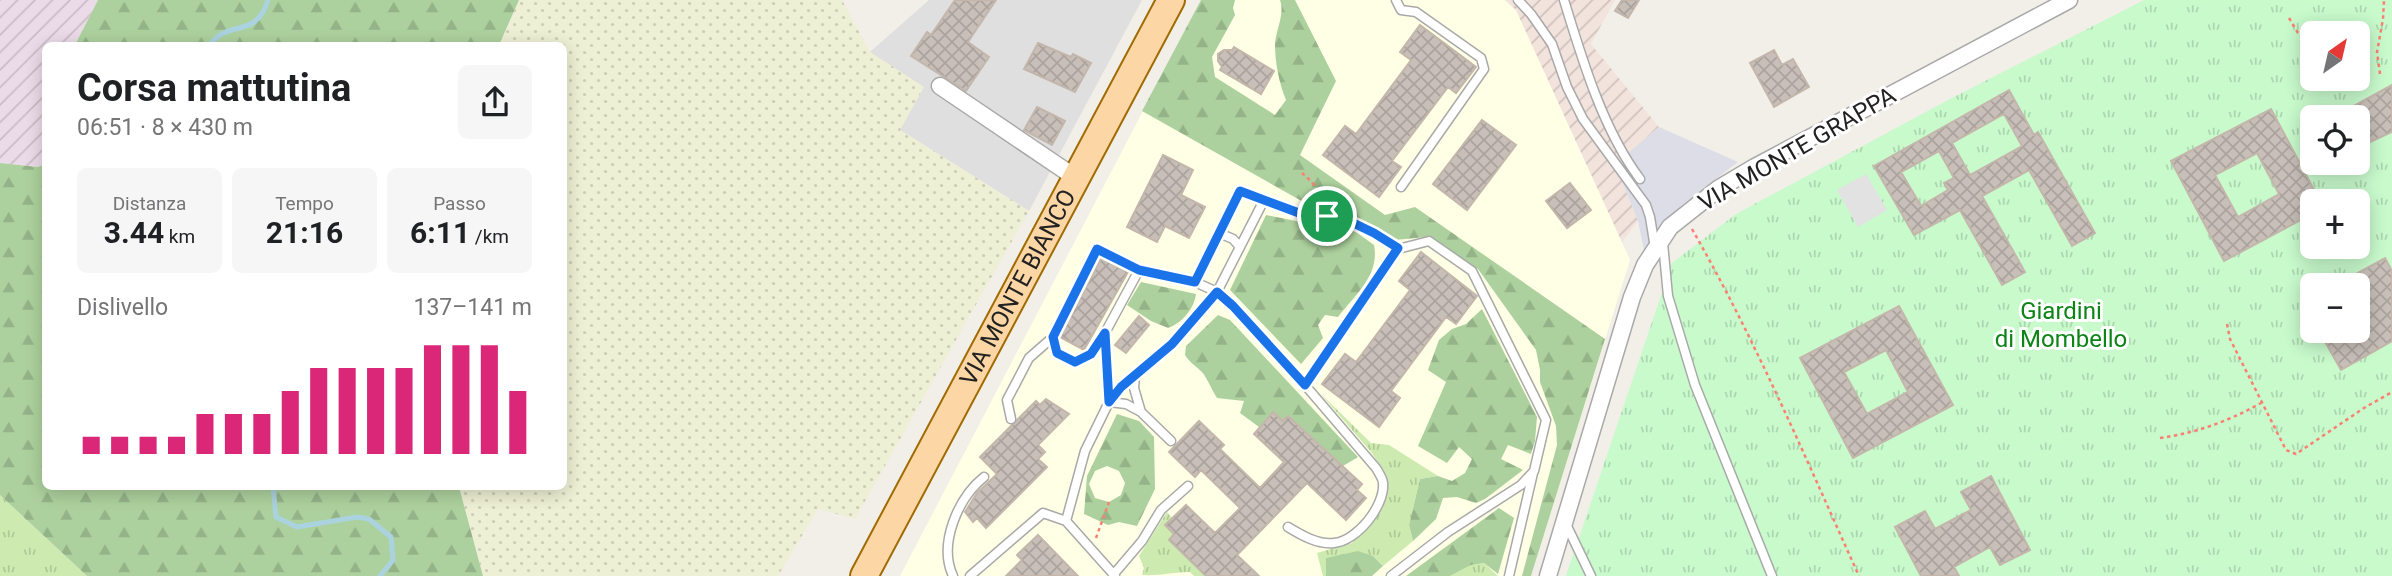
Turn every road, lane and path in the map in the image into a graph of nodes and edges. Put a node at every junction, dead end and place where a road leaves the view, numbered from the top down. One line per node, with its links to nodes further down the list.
1 (1171, 0): 12 (main road, VIA MONTE BIANCO)
2 (1396, 0): 14 (lane)
3 (1518, 0): 19 (lane)
4 (1564, 0): 13 (lane)
5 (2069, 0): 16 (street, VIA MONTE GRAPPA)
6 (2384, 0): 9 (path)
7 (2288, 18): 8 (path)
8 (2300, 35)
9 (2380, 74)
10 (940, 86): 12 (street)
11 (1302, 173): 17 (path)
12 (1076, 178): 46 (main road, VIA MONTE BIANCO)
13 (1640, 179)
14 (1401, 187)
15 (1264, 200): 17 (lane); 18 (lane); 20 (lane)
16 (1684, 215): 19 (street, VIA MONTE GRAPPA); 54 (path)
17 (1327, 216): 21 (lane)
18 (1219, 233): 20 (lane); 23 (lane)
19 (1659, 242): 41 (street, VIA MONTE GRAPPA); 53 (lane)
20 (1240, 247): 24 (lane)
21 (1398, 248): 29 (lane); 37 (lane)
22 (1139, 270): 23 (lane); 26 (lane); 27 (lane)
23 (1195, 282): 24 (lane)
24 (1217, 292): 28 (lane); 29 (lane)
25 (2227, 324): 32 (path)
26 (1105, 333): 27 (lane); 31 (lane)
27 (1053, 337): 34 (lane)
28 (1135, 376): 31 (lane); 33 (lane)
29 (1305, 385): 43 (lane)
30 (2392, 392): 32 (path)
31 (1109, 402): 33 (lane); 42 (lane)
32 (2261, 403): 35 (path)
33 (1141, 412): 36 (lane)
34 (1011, 418)
35 (2160, 438)
36 (1171, 442)
37 (1534, 471): 49 (lane); 50 (lane)
38 (984, 477): 47 (lane)
39 (1188, 486): 45 (lane)
40 (1109, 502): 44 (path)
41 (1564, 520): 51 (street, VIA MONTE GRAPPA); 52 (lane)
42 (1066, 521): 44 (lane); 48 (lane)
43 (1288, 527)
44 (1091, 550): 45 (lane)
45 (1114, 575)
46 (864, 576)
47 (953, 576)
48 (970, 576)
49 (1391, 576)
50 (1509, 576)
51 (1548, 576)
52 (1591, 576)
53 (1772, 576)
54 (1859, 576)

